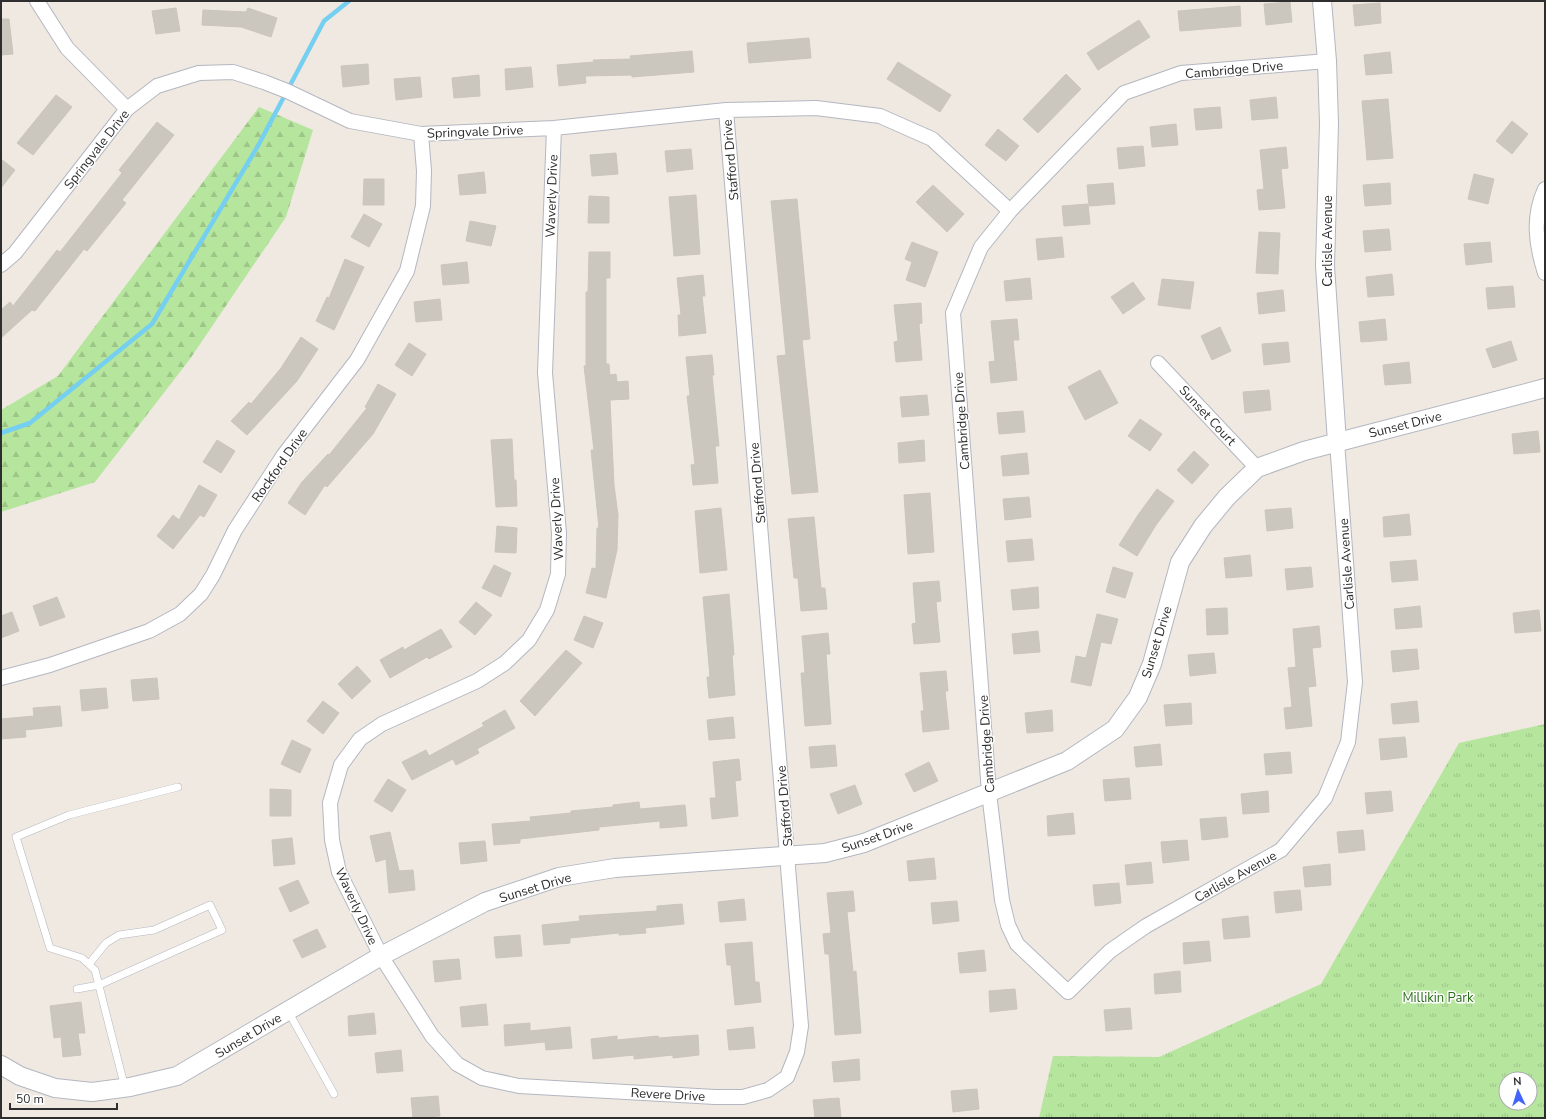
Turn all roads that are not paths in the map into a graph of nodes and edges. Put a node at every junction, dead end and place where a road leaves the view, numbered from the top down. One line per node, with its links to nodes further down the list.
1 (37, 1): 4 (street)
2 (1322, 1): 3 (street, Carlisle Avenue)
3 (1327, 61): 9 (street, Cambridge Drive); 14 (street, Carlisle Avenue)
4 (127, 108): 7 (street, Springvale Drive); 10 (street, Springvale Drive)
5 (726, 110): 6 (street, Springvale Drive); 9 (street, Springvale Drive); 19 (street, Stafford Drive)
6 (554, 128): 7 (street, Springvale Drive); 20 (street, Waverly Drive)
7 (421, 134): 16 (street, Rockford Drive)
8 (1545, 189): 11 (street)
9 (1010, 211): 18 (street, Cambridge Drive)
10 (1, 265)
11 (1545, 273)
12 (1158, 363): 15 (street, Sunset Court)
13 (1545, 388): 14 (street, Sunset Drive)
14 (1337, 442): 15 (street, Sunset Drive); 24 (street, Carlisle Avenue)
15 (1257, 468): 18 (street, Sunset Drive)
16 (1, 678)
17 (178, 787): 21 (lane)
18 (990, 793): 19 (street, Sunset Drive); 24 (street, Cambridge Drive)
19 (788, 856): 20 (street, Sunset Drive); 20 (street, Revere Drive)
20 (381, 956): 25 (street, Sunset Drive)
21 (89, 964): 22 (lane); 22 (lane)
22 (99, 985): 23 (lane); 27 (lane)
23 (77, 989)
24 (1068, 992)
25 (288, 1011): 27 (street, Sunset Drive); 28 (lane)
26 (1, 1065): 27 (street, Sunset Drive)
27 (125, 1088)
28 (334, 1094)

